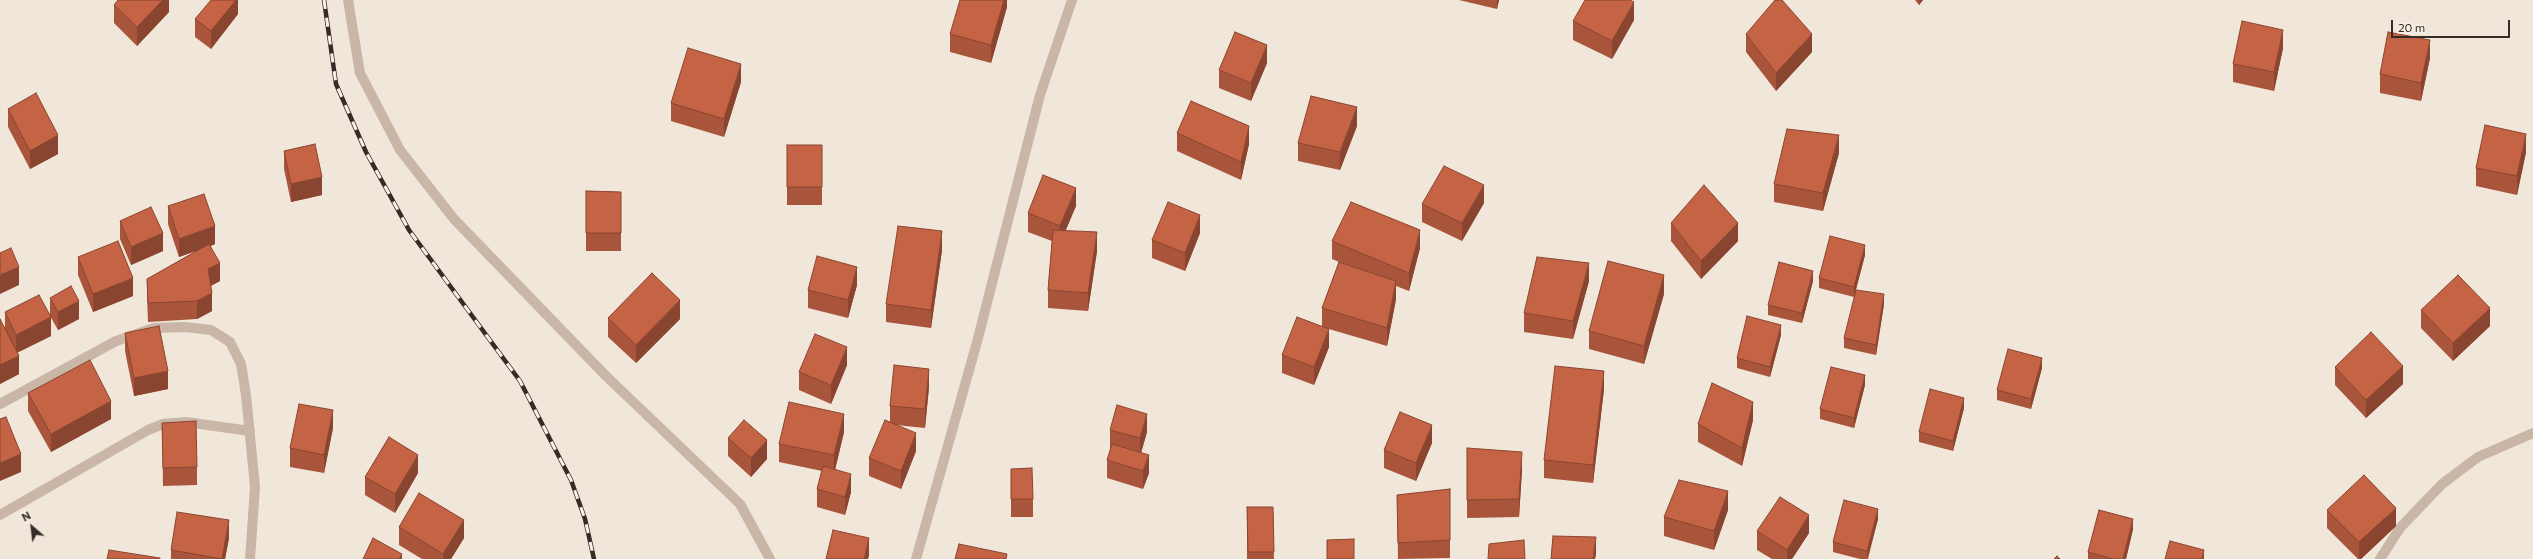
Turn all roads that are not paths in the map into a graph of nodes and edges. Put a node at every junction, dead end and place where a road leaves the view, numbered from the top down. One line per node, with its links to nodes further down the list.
1 (348, 0): 8 (street)
2 (1072, 0): 9 (street)
3 (0, 404): 4 (street)
4 (250, 431): 6 (street); 7 (street)
5 (2533, 433): 10 (street)
6 (0, 515)
7 (250, 559)
8 (770, 559)
9 (916, 559)
10 (2380, 559)

